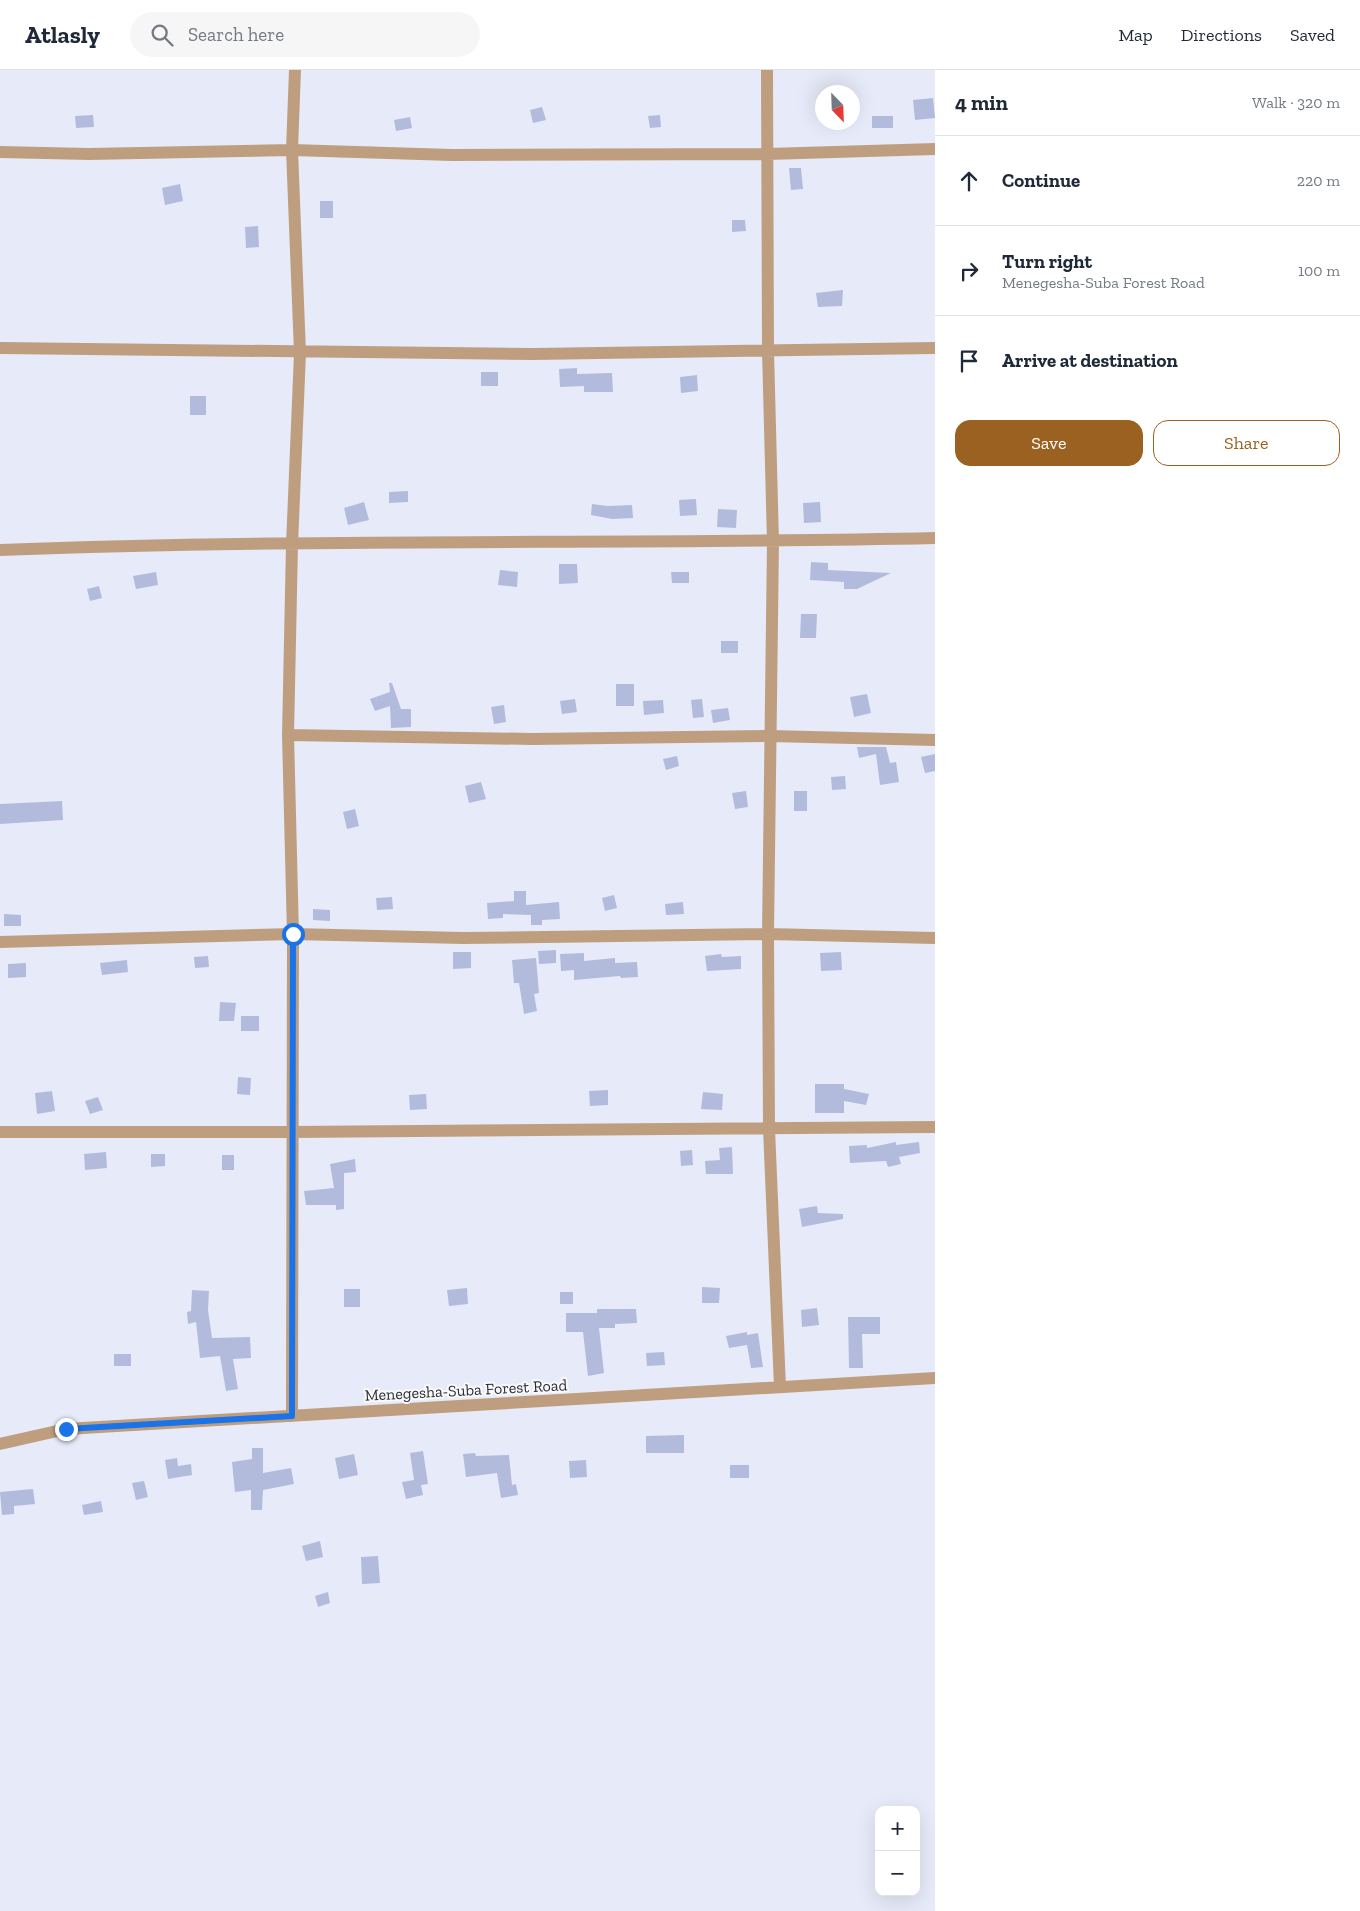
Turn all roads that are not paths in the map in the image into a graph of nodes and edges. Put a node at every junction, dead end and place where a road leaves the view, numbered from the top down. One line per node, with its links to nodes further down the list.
1 (295, 70): 4 (street)
2 (767, 70): 6 (street)
3 (935, 149): 6 (street)
4 (292, 150): 5 (street); 6 (street); 10 (street)
5 (0, 152)
6 (768, 154): 9 (street)
7 (0, 348): 10 (street)
8 (935, 348): 9 (street)
9 (768, 351): 10 (street); 12 (street)
10 (300, 352): 13 (street)
11 (935, 538): 12 (street)
12 (773, 542): 13 (street); 16 (street)
13 (292, 545): 14 (street); 15 (street)
14 (0, 550)
15 (288, 735): 16 (street); 18 (street)
16 (770, 736): 17 (street); 19 (street)
17 (935, 740)
18 (293, 934): 19 (street); 21 (street); 25 (street)
19 (768, 934): 20 (street); 23 (street)
20 (935, 938)
21 (0, 942)
22 (935, 1127): 23 (street)
23 (769, 1129): 25 (street); 27 (street)
24 (0, 1132): 25 (street)
25 (291, 1132): 28 (street)
26 (935, 1378): 27 (street, Menegesha-Suba Forest Road)
27 (780, 1387): 28 (street, Menegesha-Suba Forest Road)
28 (292, 1416): 29 (street, Menegesha-Suba Forest Road)
29 (0, 1444)

